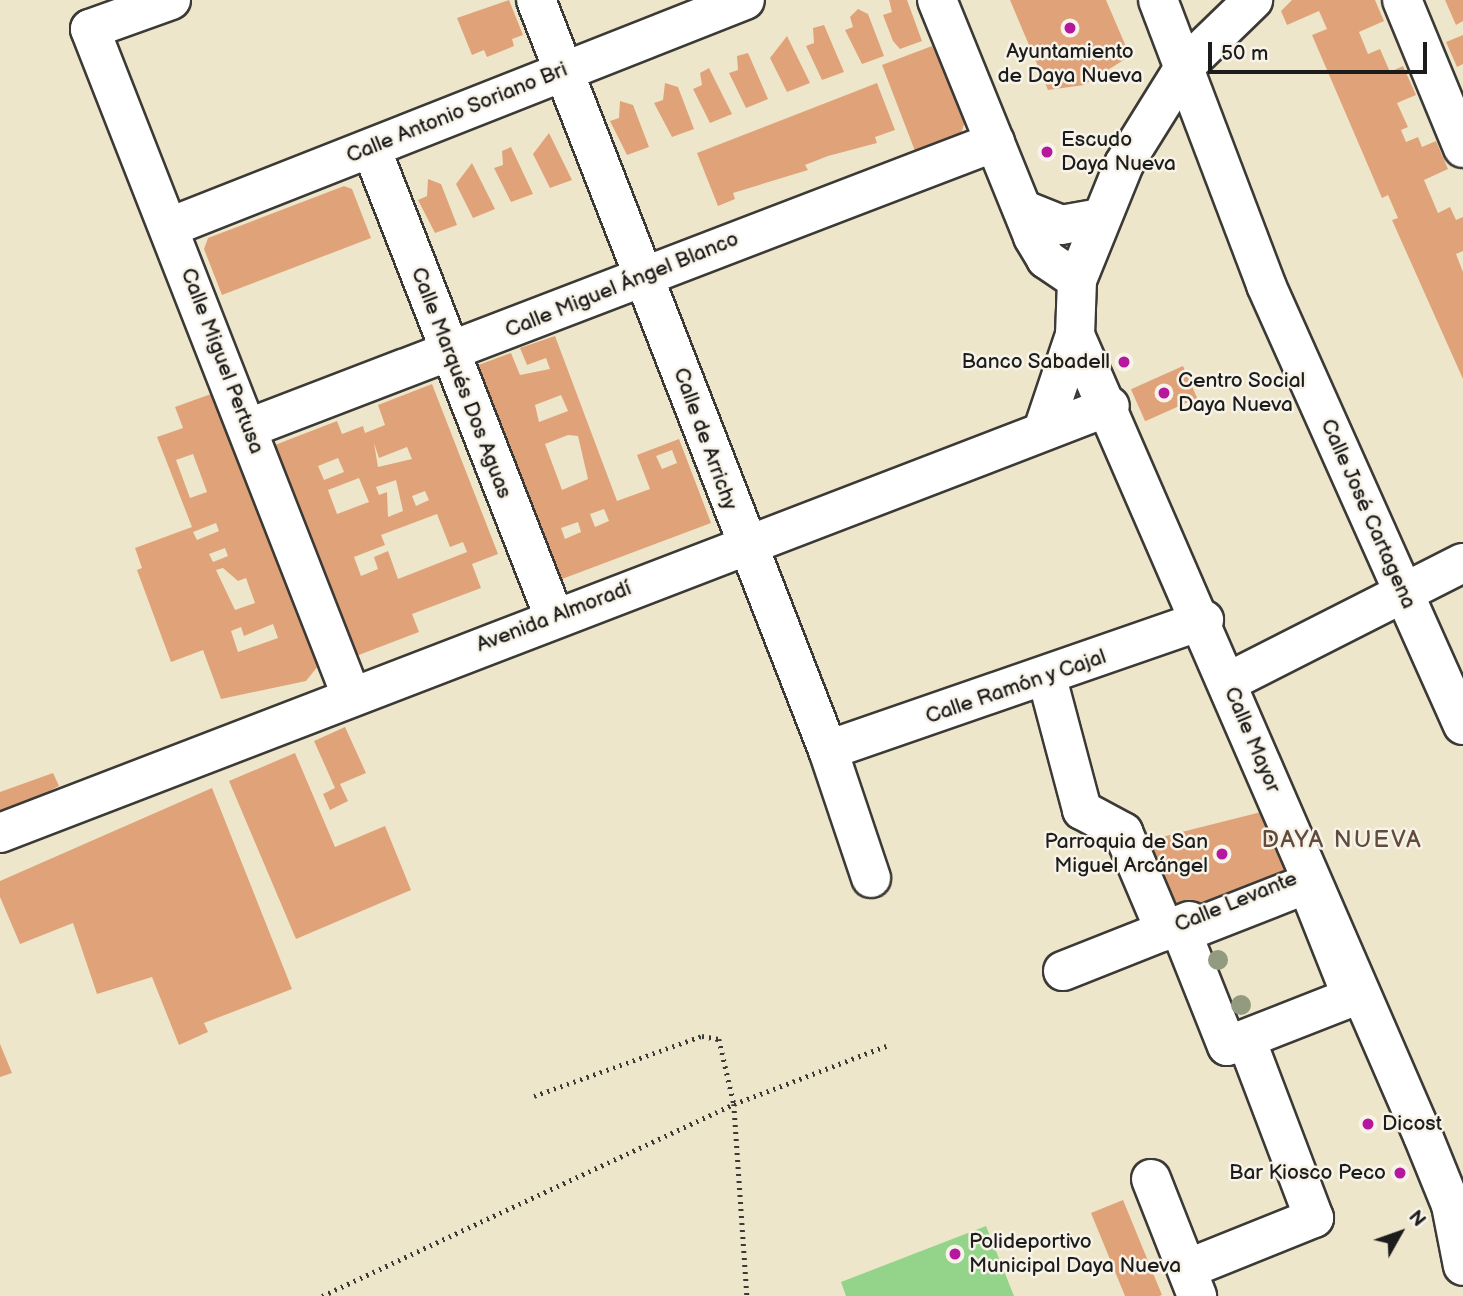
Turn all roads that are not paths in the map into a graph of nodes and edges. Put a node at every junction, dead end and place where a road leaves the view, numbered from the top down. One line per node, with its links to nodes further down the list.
1 (171, 0): 15 (street, Calle Miguel Pertusa)
2 (536, 0): 9 (street, Calle de Arrichy)
3 (745, 0): 9 (street, Calle Antonio Soriano Bri)
4 (937, 0): 10 (street)
5 (1158, 0): 8 (street, Calle José Cartagena)
6 (1253, 0): 8 (street)
7 (1402, 0): 12 (street)
8 (1185, 66): 14 (street); 25 (street, Calle José Cartagena)
9 (564, 70): 11 (street, Calle Antonio Soriano Bri); 16 (street, Calle de Arrichy)
10 (996, 142): 13 (street); 16 (street, Calle Miguel Ángel Blanco)
11 (371, 148): 15 (street, Calle Antonio Soriano Bri); 19 (street, Calle Marqués Dos Aguas)
12 (1463, 148)
13 (1027, 211): 14 (street); 17 (street)
14 (1100, 218): 17 (street)
15 (170, 227): 21 (street, Calle Miguel Pertusa)
16 (644, 274): 19 (street, Calle Miguel Ángel Blanco); 23 (street, Calle de Arrichy)
17 (1077, 280): 18 (street)
18 (1075, 335): 20 (street, Calle Mayor); 22 (street)
19 (447, 354): 21 (street, Calle Miguel Ángel Blanco); 26 (street, Calle Marqués Dos Aguas)
20 (1110, 406): 22 (street, Avenida Almoradí); 27 (street, Calle Mayor)
21 (248, 428): 30 (street, Calle Miguel Pertusa)
22 (1043, 430): 23 (street, Avenida Almoradí)
23 (745, 544): 26 (street, Avenida Almoradí); 32 (street, Calle de Arrichy)
24 (1463, 563): 25 (street)
25 (1403, 591): 29 (street); 31 (street, Calle José Cartagena)
26 (554, 617): 30 (street, Avenida Almoradí)
27 (1203, 620): 28 (street, Calle Ramón y Cajal); 29 (street, Calle Mayor)
28 (1047, 678): 32 (street, Calle Ramón y Cajal); 36 (street, Calle Levante)
29 (1228, 681): 34 (street, Calle Mayor)
30 (351, 695): 33 (street, Avenida Almoradí)
31 (1463, 725)
32 (828, 750): 35 (street, Calle de Arrichy)
33 (0, 833)
34 (1308, 874): 36 (street, Calle Levante); 40 (street, Calle Mayor)
35 (871, 878)
36 (1165, 931): 37 (street, Calle Levante)
37 (1062, 971)
38 (1246, 1039): 38 (street); 42 (street)
39 (1152, 1179): 42 (street)
40 (1457, 1202): 41 (street, Calle Mayor)
41 (1463, 1266)
42 (1192, 1283)

